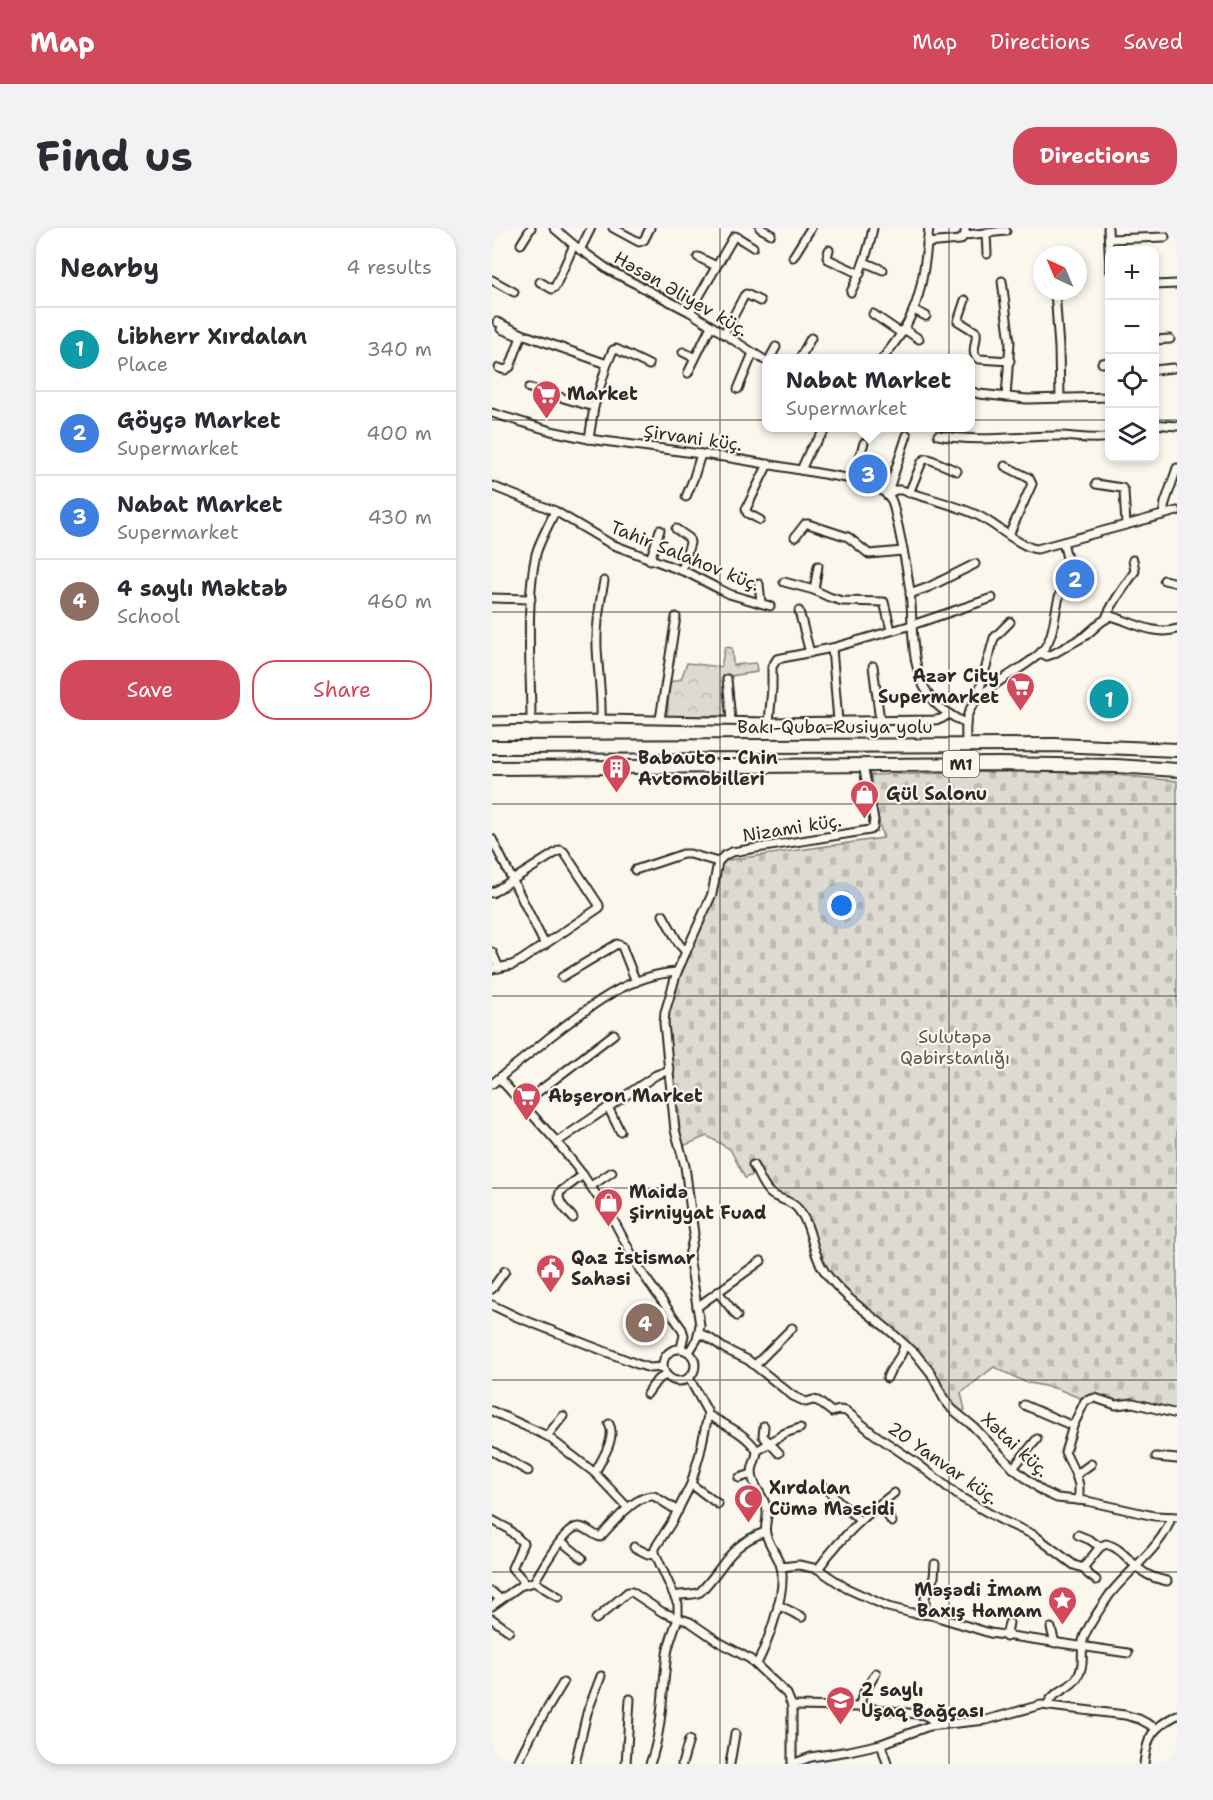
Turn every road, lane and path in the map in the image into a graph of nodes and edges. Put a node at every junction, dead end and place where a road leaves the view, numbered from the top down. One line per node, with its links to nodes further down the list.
1 (531, 228): 18 (street)
2 (554, 228): 20 (street, Həsən Əliyev küç.)
3 (591, 228): 20 (street)
4 (613, 228): 5 (street)
5 (650, 228)
6 (760, 228): 14 (street)
7 (811, 228): 25 (street)
8 (873, 228): 26 (street)
9 (929, 228): 17 (street)
10 (1108, 228): 16 (street)
11 (965, 231): 13 (street); 17 (street)
12 (1005, 231): 13 (street)
13 (986, 233): 23 (street)
14 (771, 234)
15 (1165, 237): 16 (street)
16 (1109, 239): 19 (street)
17 (927, 243): 40 (street)
18 (521, 244)
19 (1109, 246)
20 (577, 247): 32 (street); 41 (street, Həsən Əliyev küç.)
21 (753, 247): 27 (street)
22 (829, 250): 29 (street)
23 (987, 254)
24 (698, 257): 27 (street)
25 (793, 257)
26 (864, 262): 28 (street); 29 (street)
27 (716, 266): 41 (street)
28 (883, 270)
29 (860, 274): 36 (street)
30 (492, 280): 35 (street)
31 (1002, 281): 64 (street)
32 (540, 282)
33 (1177, 284): 34 (street)
34 (1159, 285)
35 (514, 292)
36 (851, 292)
37 (965, 300): 60 (street)
38 (1056, 300): 76 (street)
39 (760, 302): 48 (street)
40 (914, 310): 43 (street); 47 (street)
41 (690, 312): 45 (street, Həsən Əliyev küç.)
42 (873, 314): 47 (street)
43 (926, 316)
44 (497, 322): 49 (street)
45 (711, 326): 48 (street, Həsən Əliyev küç.); 62 (street)
46 (501, 329): 49 (street)
47 (903, 331): 51 (street); 59 (street)
48 (724, 333): 56 (street, Həsən Əliyev küç.)
49 (521, 335): 65 (street); 67 (street)
50 (811, 338): 58 (street)
51 (919, 339)
52 (1170, 339): 53 (street)
53 (1159, 340)
54 (776, 347): 57 (street)
55 (682, 352): 62 (street)
56 (753, 353): 63 (street, Həsən Əliyev küç.); 72 (street)
57 (772, 354)
58 (802, 354)
59 (886, 354)
60 (974, 354)
61 (975, 357): 64 (street)
62 (695, 358): 70 (street)
63 (762, 359)
64 (1010, 361): 75 (street)
65 (607, 364): 66 (street); 77 (street)
66 (649, 365)
67 (499, 368)
68 (1173, 368): 69 (street)
69 (1159, 370)
70 (688, 373)
71 (529, 388): 77 (street)
72 (738, 389)
73 (975, 392): 75 (street)
74 (1105, 396): 76 (street)
75 (1006, 397): 76 (street)
76 (1060, 398)
77 (594, 407): 85 (street)
78 (492, 413): 85 (street, Şirvani küç.)
79 (1159, 424): 80 (street)
80 (1177, 426)
81 (824, 432): 91 (street)
82 (907, 435): 97 (street)
83 (938, 435): 84 (street)
84 (1105, 437)
85 (589, 439): 87 (street, Şirvani küç.)
86 (864, 443): 93 (street)
87 (701, 454): 88 (street, Şirvani küç.); 98 (street)
88 (768, 464): 91 (street, Şirvani küç.); 102 (street)
89 (1005, 466): 106 (street)
90 (1177, 468): 101 (street)
91 (801, 470): 93 (street, Şirvani küç.)
92 (957, 471): 96 (street)
93 (852, 479): 97 (street, Şirvani küç.)
94 (1096, 484): 103 (street)
95 (492, 486): 99 (street, Tahir Salahov küç.)
96 (909, 493): 97 (street); 106 (street)
97 (887, 495): 109 (street)
98 (686, 497)
99 (555, 511): 110 (street, Tahir Salahov küç.); 123 (street)
100 (1177, 511): 101 (street)
101 (1163, 515): 103 (street)
102 (760, 519)
103 (1126, 525): 108 (street)
104 (676, 529): 114 (street)
105 (660, 530): 110 (street)
106 (1009, 535): 108 (street)
107 (795, 537): 109 (street)
108 (1063, 542): 135 (street)
109 (903, 551): 121 (street)
110 (650, 560): 114 (street, Tahir Salahov küç.)
111 (1133, 560): 129 (street)
112 (975, 564): 121 (street)
113 (818, 566): 120 (street)
114 (682, 570): 125 (street, Tahir Salahov küç.)
115 (1164, 580): 118 (street)
116 (604, 581): 141 (street)
117 (784, 582): 120 (street)
118 (1177, 583)
119 (759, 584): 125 (street)
120 (814, 590): 133 (street)
121 (910, 594): 131 (street)
122 (492, 598): 123 (street)
123 (531, 598): 145 (street)
124 (992, 598): 131 (street)
125 (761, 603): 126 (street, Tahir Salahov küç.)
126 (770, 606)
127 (800, 611): 136 (street)
128 (676, 617): 142 (street)
129 (1106, 618): 132 (street); 135 (street)
130 (1010, 622): 139 (street)
131 (912, 625): 133 (street); 140 (street)
132 (1177, 629)
133 (891, 630): 134 (street)
134 (832, 648): 136 (street); 146 (street)
135 (1041, 652): 139 (street)
136 (810, 653): 148 (street)
137 (873, 666): 147 (street)
138 (727, 678): 143 (street)
139 (981, 696): 149 (street)
140 (949, 714): 147 (street); 149 (street)
141 (601, 719): 142 (street); 145 (street)
142 (660, 719): 143 (street)
143 (731, 720): 148 (street)
144 (492, 721): 145 (street)
145 (531, 721)
146 (838, 721): 147 (street); 148 (street)
147 (880, 721)
148 (769, 722)
149 (966, 724): 150 (street)
150 (966, 745): 151 (highway, Bakı-Quba-Rusiya yolu / M1); 152 (highway, Bakı-Quba-Rusiya yolu / M1)
151 (492, 747)
152 (1177, 750)
153 (863, 765): 154 (highway, Bakı-Quba-Rusiya yolu / M1); 155 (highway, Bakı-Quba-Rusiya yolu / M1); 157 (street, Nizami küç.)
154 (492, 768)
155 (1177, 770)
156 (492, 839): 159 (street)
157 (718, 862): 158 (street); 164 (street)
158 (635, 870)
159 (512, 880): 160 (street); 162 (street); 162 (street)
160 (492, 892)
161 (663, 915): 164 (street)
162 (545, 945): 165 (street)
163 (492, 952): 165 (street)
164 (686, 952): 166 (street)
165 (495, 968)
166 (677, 972): 168 (street); 170 (street)
167 (562, 977): 168 (street)
168 (636, 982): 171 (street)
169 (614, 1034): 173 (street)
170 (670, 1070): 174 (street); 187 (street)
171 (499, 1078): 172 (street); 173 (street)
172 (492, 1084)
173 (522, 1104): 176 (street)
174 (608, 1107): 175 (street); 176 (street)
175 (620, 1131)
176 (557, 1142): 179 (street)
177 (753, 1165): 191 (street, Xətai küç.)
178 (612, 1172): 180 (street)
179 (584, 1174): 180 (street); 181 (street)
180 (591, 1186): 192 (street)
181 (573, 1218)
182 (761, 1261): 185 (street)
183 (505, 1271): 184 (street)
184 (492, 1289)
185 (718, 1292): 187 (street); 188 (street)
186 (492, 1305): 195 (street)
187 (697, 1307): 190 (street)
188 (737, 1317)
189 (792, 1328): 194 (street)
190 (699, 1333): 193 (street); 194 (street, 20 Yanvar küç.)
191 (904, 1344): 198 (street); 218 (street, Xətai küç.)
192 (681, 1348): 193 (street); 195 (street)
193 (689, 1352): 197 (street)
194 (755, 1365): 246 (street, 20 Yanvar küç.)
195 (663, 1367): 196 (street)
196 (666, 1375): 197 (street); 199 (street)
197 (689, 1378): 202 (street)
198 (887, 1378)
199 (647, 1394)
200 (1024, 1405): 207 (street)
201 (492, 1411): 209 (street)
202 (708, 1414): 212 (street); 224 (street)
203 (1177, 1414): 207 (street)
204 (562, 1416): 209 (street)
205 (609, 1424): 220 (street)
206 (764, 1426): 211 (street)
207 (1073, 1426): 222 (street)
208 (800, 1428): 211 (street)
209 (547, 1436): 220 (street)
210 (1037, 1439): 218 (street)
211 (769, 1442): 212 (street); 214 (street)
212 (757, 1450): 221 (street)
213 (492, 1451): 219 (street)
214 (779, 1453)
215 (1156, 1457): 216 (street)
216 (1177, 1459)
217 (1091, 1464): 222 (street)
218 (1013, 1468): 227 (street, Xətai küç.)
219 (528, 1471)
220 (595, 1473): 230 (street)
221 (752, 1474): 223 (street); 236 (street)
222 (1076, 1475): 227 (street)
223 (739, 1478)
224 (691, 1484): 228 (street); 231 (street)
225 (824, 1487): 234 (street)
226 (894, 1493): 229 (street)
227 (1079, 1500): 232 (street, Xətai küç.)
228 (718, 1504)
229 (880, 1504): 234 (street); 235 (street)
230 (628, 1508): 231 (street); 238 (street)
231 (678, 1511): 241 (street)
232 (1174, 1517): 245 (street)
233 (492, 1520): 251 (street)
234 (859, 1520): 247 (street)
235 (892, 1522)
236 (765, 1532): 244 (street); 253 (street)
237 (1078, 1535): 240 (street)
238 (561, 1541): 242 (street); 250 (street)
239 (634, 1547): 241 (street)
240 (1100, 1547): 245 (street); 246 (street)
241 (655, 1552): 253 (street)
242 (582, 1558)
243 (935, 1564): 258 (street)
244 (781, 1567): 247 (street); 256 (street)
245 (1136, 1567): 249 (street); 268 (street)
246 (1083, 1568): 248 (street, 20 Yanvar küç.)
247 (818, 1569): 258 (street)
248 (1096, 1580)
249 (1167, 1581)
250 (534, 1582): 251 (street); 254 (street)
251 (524, 1584): 255 (street)
252 (492, 1592): 255 (street)
253 (675, 1596): 260 (street)
254 (559, 1597)
255 (500, 1599): 257 (street)
256 (778, 1605): 259 (street); 270 (street)
257 (492, 1606)
258 (925, 1614): 266 (street)
259 (802, 1617)
260 (678, 1618): 262 (street); 270 (street); 290 (street)
261 (492, 1619): 265 (street)
262 (596, 1619)
263 (1009, 1623): 266 (street)
264 (1051, 1628): 267 (street)
265 (509, 1631)
266 (1006, 1637): 267 (street)
267 (1055, 1643): 268 (street)
268 (1083, 1647): 269 (street); 275 (street)
269 (1128, 1653)
270 (757, 1664): 276 (street)
271 (876, 1673): 277 (street)
272 (601, 1676): 288 (street)
273 (563, 1683): 287 (street)
274 (630, 1700): 289 (street)
275 (1047, 1705): 279 (street); 280 (street)
276 (792, 1706): 277 (street); 293 (street)
277 (859, 1707): 279 (street)
278 (1177, 1715): 280 (street)
279 (936, 1725): 283 (street)
280 (1155, 1728): 294 (street)
281 (735, 1734): 292 (street)
282 (689, 1740): 291 (street)
283 (881, 1744): 285 (street); 293 (street)
284 (492, 1761): 286 (street)
285 (887, 1763)
286 (496, 1764)
287 (517, 1764)
288 (575, 1764)
289 (626, 1764)
290 (650, 1764)
291 (682, 1764)
292 (730, 1764)
293 (792, 1764)
294 (1144, 1764)

